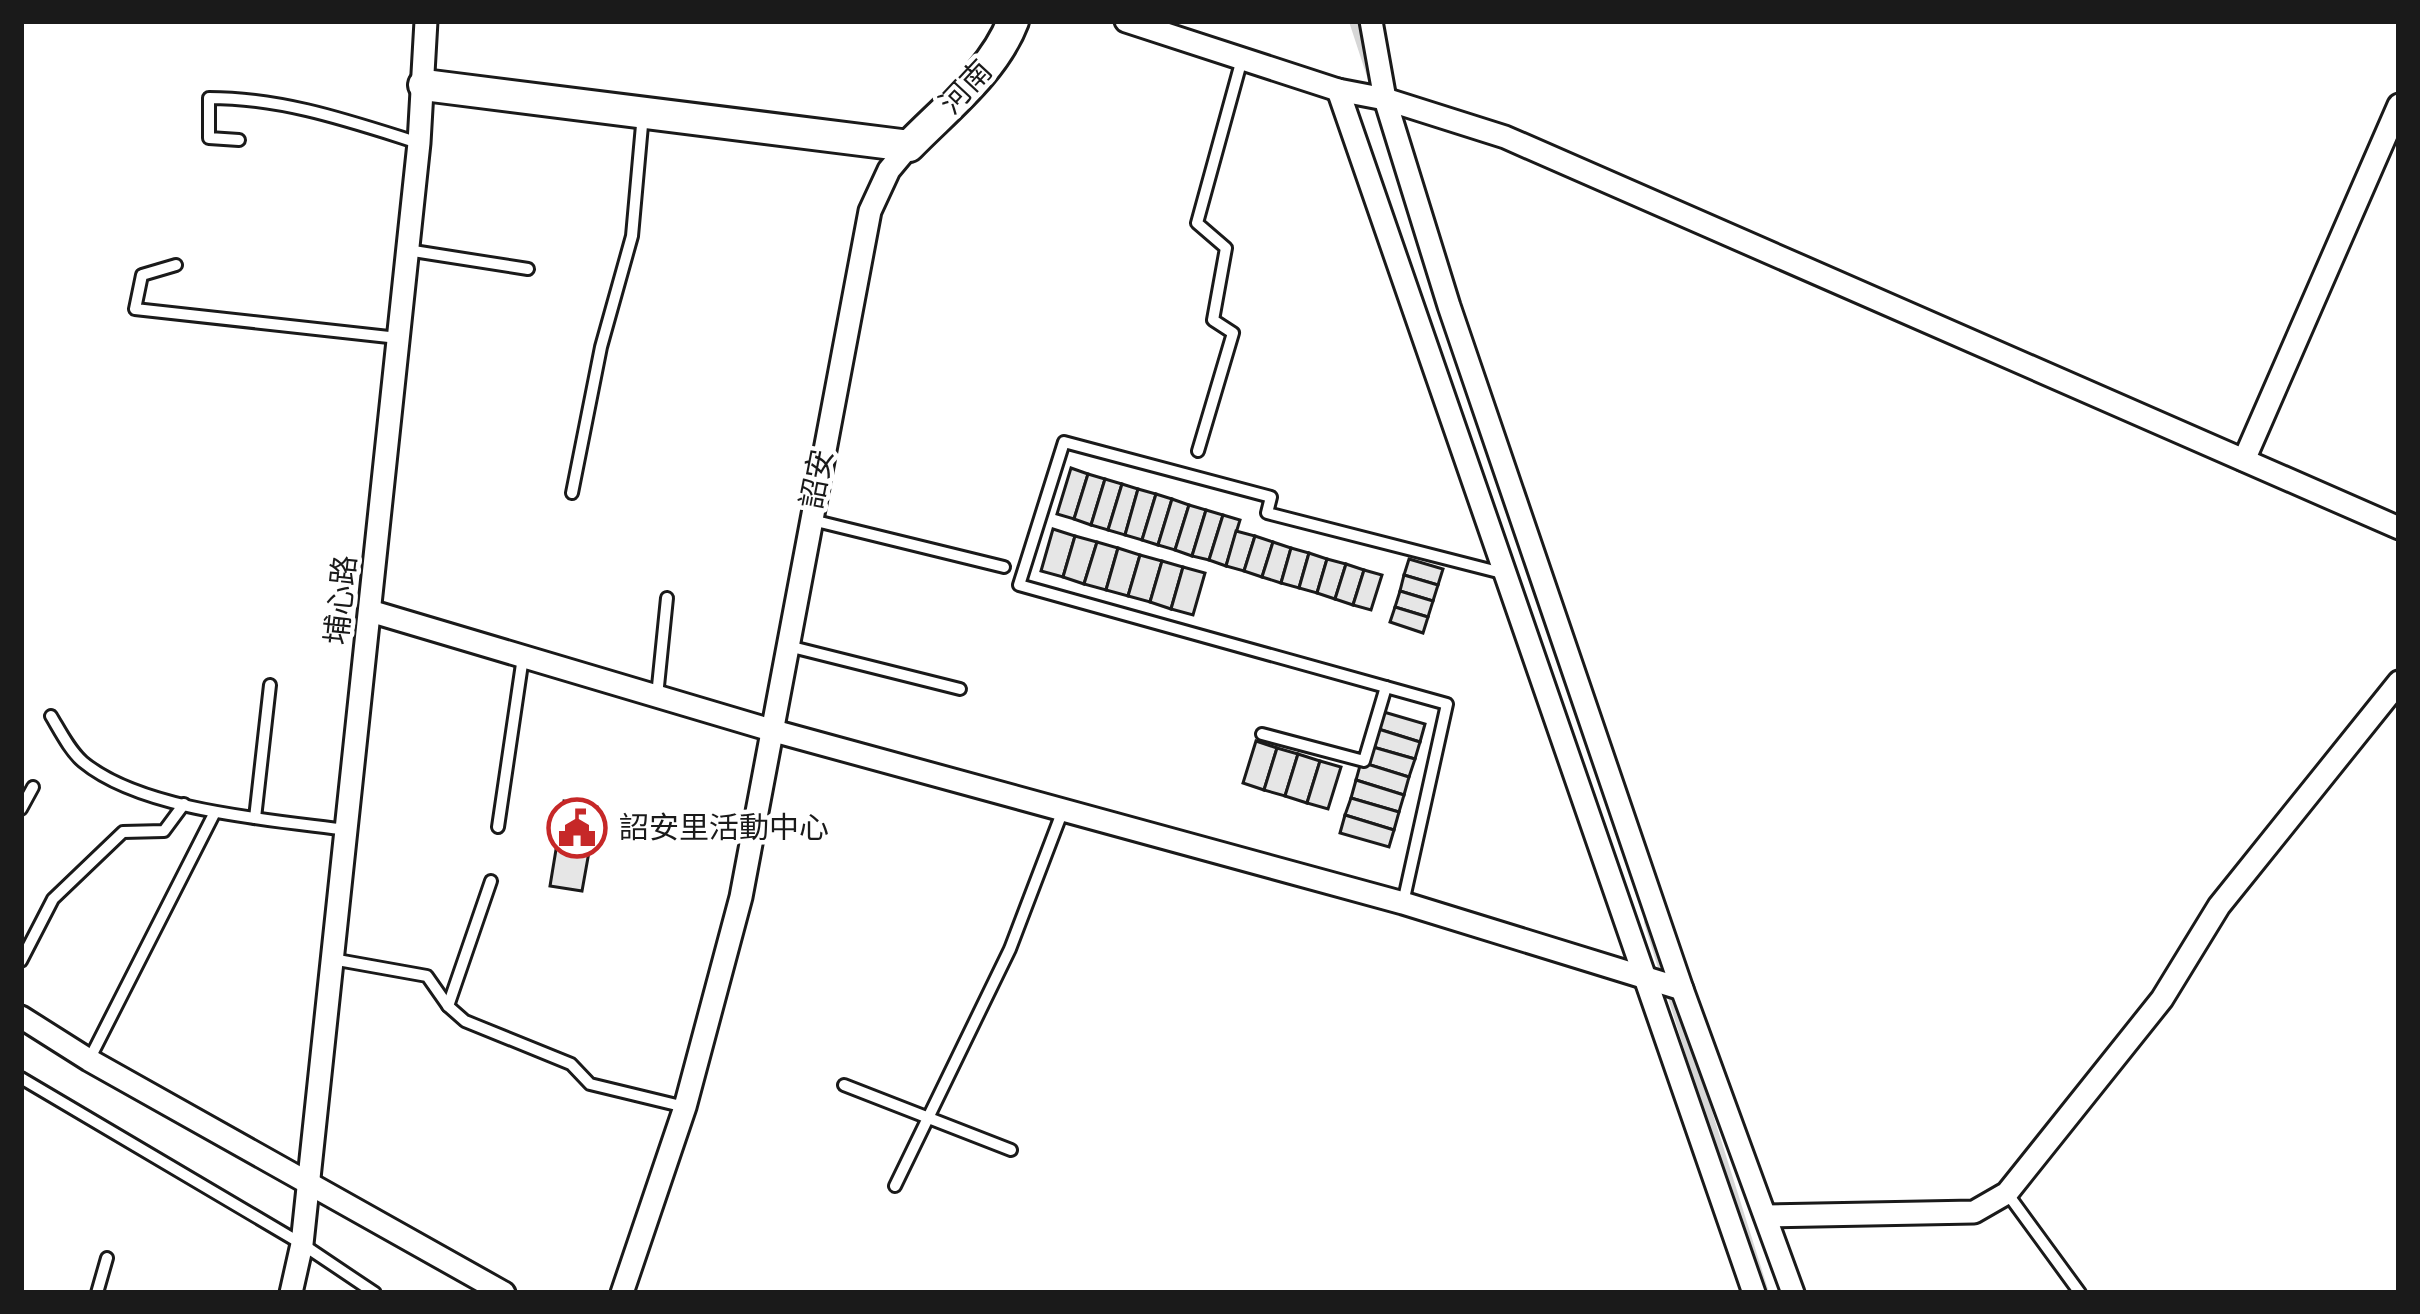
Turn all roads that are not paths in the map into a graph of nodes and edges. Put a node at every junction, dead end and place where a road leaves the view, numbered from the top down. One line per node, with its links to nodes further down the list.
1 (426, 21): 7 (street, 埔心路)
2 (1013, 21): 14 (street, 河南)
3 (1126, 21): 5 (street)
4 (1371, 21): 9 (street)
5 (1165, 27): 6 (street)
6 (1242, 58): 8 (street); 19 (lane)
7 (424, 85): 11 (street); 13 (street, 埔心路)
8 (1338, 90): 9 (street); 25 (street)
9 (1385, 99): 20 (street); 51 (street)
10 (2399, 105): 20 (street)
11 (643, 111): 14 (street); 21 (lane)
12 (239, 140): 13 (lane)
13 (419, 143): 15 (street, 埔心路)
14 (909, 146): 22 (street, 詔安)
15 (407, 250): 17 (lane); 18 (street, 埔心路)
16 (176, 266): 18 (lane)
17 (528, 269)
18 (398, 338): 27 (street, 埔心路)
19 (1198, 451)
20 (2244, 460): 23 (street)
21 (572, 493)
22 (809, 519): 24 (lane); 28 (street, 詔安)
23 (2399, 528)
24 (1004, 567)
25 (1502, 573): 32 (lane); 50 (street)
26 (668, 598): 34 (lane)
27 (370, 611): 29 (street); 45 (street, 埔心路)
28 (788, 646): 33 (lane); 36 (street, 詔安)
29 (523, 657): 34 (street); 44 (lane)
30 (2399, 682): 62 (street)
31 (270, 685): 43 (lane)
32 (1386, 687): 37 (lane); 47 (lane)
33 (960, 689)
34 (657, 696): 36 (street)
35 (51, 716): 39 (lane)
36 (774, 731): 41 (street); 57 (street, 詔安)
37 (1262, 734)
38 (33, 787): 40 (lane)
39 (184, 804): 42 (lane); 49 (lane)
40 (21, 809)
41 (1063, 810): 47 (street); 58 (lane)
42 (214, 814): 43 (lane); 54 (lane)
43 (255, 818): 45 (lane)
44 (498, 827)
45 (346, 830): 48 (street, 埔心路)
46 (491, 881): 52 (lane)
47 (1403, 903): 50 (street)
48 (332, 959): 52 (lane); 60 (street, 埔心路)
49 (21, 962)
50 (1647, 978): 51 (street); 71 (street)
51 (1682, 989): 63 (street)
52 (448, 1006): 57 (lane)
53 (21, 1017): 54 (street)
54 (89, 1060): 60 (street)
55 (21, 1078): 64 (lane)
56 (844, 1084): 58 (lane)
57 (685, 1107): 70 (street, 詔安)
58 (929, 1117): 59 (lane); 61 (lane)
59 (1011, 1150)
60 (307, 1184): 64 (street, 埔心路); 69 (street)
61 (895, 1186)
62 (2007, 1193): 63 (street); 73 (lane)
63 (1767, 1216): 72 (street)
64 (302, 1244): 67 (street, 埔心路); 68 (lane)
65 (106, 1258): 66 (lane)
66 (97, 1293)
67 (291, 1293)
68 (375, 1293)
69 (504, 1293)
70 (622, 1293)
71 (1754, 1293)
72 (1793, 1293)
73 (2080, 1293)

